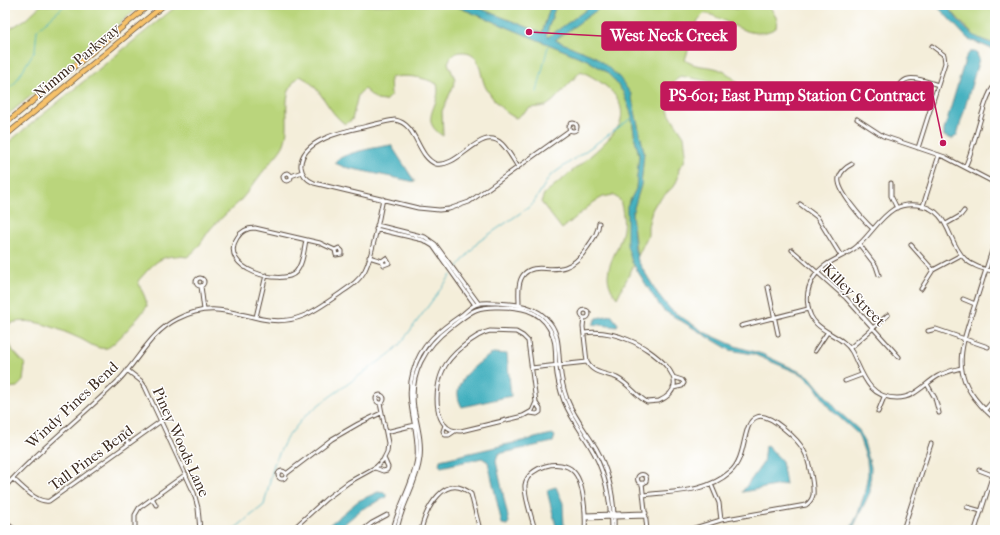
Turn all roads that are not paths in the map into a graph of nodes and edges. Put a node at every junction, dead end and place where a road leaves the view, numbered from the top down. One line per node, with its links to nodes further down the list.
1 (150, 5): 8 (highway, Nimmo Parkway)
2 (164, 5): 10 (highway, Nimmo Parkway)
3 (932, 46): 4 (street)
4 (938, 85): 6 (street); 11 (street)
5 (995, 85): 15 (street)
6 (897, 99)
7 (857, 119): 11 (street)
8 (5, 124)
9 (570, 130): 14 (street)
10 (5, 136)
11 (918, 148): 12 (street)
12 (939, 155): 15 (street); 22 (street)
13 (852, 164): 28 (street)
14 (518, 166): 16 (street); 20 (street)
15 (965, 167): 19 (street)
16 (302, 172): 17 (street); 20 (street)
17 (291, 176)
18 (890, 183): 23 (street)
19 (995, 183)
20 (383, 199): 27 (street, Windy Pines Bend)
21 (800, 204): 36 (street)
22 (923, 206): 23 (street); 26 (street)
23 (897, 208): 28 (street)
24 (964, 211): 26 (street)
25 (598, 223): 51 (street)
26 (946, 224): 35 (street)
27 (377, 227): 37 (street, Windy Pines Bend); 49 (street)
28 (873, 229): 31 (street)
29 (306, 240): 33 (street); 44 (street); 44 (street)
30 (995, 242): 40 (street)
31 (859, 244): 36 (street); 43 (street)
32 (911, 245): 39 (street)
33 (335, 250)
34 (792, 250): 42 (street, Killey Street)
35 (961, 255): 39 (street); 40 (street)
36 (841, 256): 42 (street)
37 (369, 257): 38 (street); 57 (street, Windy Pines Bend)
38 (382, 261)
39 (933, 270): 47 (street)
40 (986, 270): 41 (street); 50 (street)
41 (995, 272)
42 (817, 273): 53 (street); 60 (street, Killey Street)
43 (880, 274)
44 (266, 275): 57 (street)
45 (201, 286): 54 (street)
46 (768, 287): 56 (street)
47 (921, 289)
48 (962, 299): 50 (street)
49 (477, 304): 51 (street); 52 (street); 91 (street)
50 (975, 304): 65 (street)
51 (518, 306): 52 (street); 71 (street)
52 (479, 308): 91 (street)
53 (808, 309): 56 (street); 63 (street)
54 (204, 310): 57 (street, Windy Pines Bend); 74 (street, Windy Pines Bend)
55 (888, 315): 60 (street)
56 (775, 317): 59 (street); 64 (street)
57 (256, 318)
58 (584, 318): 62 (street)
59 (741, 326)
60 (872, 329): 66 (street); 69 (street, Killey Street)
61 (928, 331): 65 (street)
62 (584, 333): 70 (street); 76 (street)
63 (826, 333): 66 (street); 68 (street)
64 (778, 334)
65 (964, 338): 67 (street); 73 (street)
66 (850, 348): 75 (street)
67 (988, 348)
68 (815, 351)
69 (899, 357)
70 (587, 362): 71 (street); 79 (street)
71 (558, 365): 72 (street); 117 (street)
72 (531, 368): 83 (street); 92 (street)
73 (961, 368): 78 (street); 84 (street)
74 (127, 370): 90 (street, Piney Woods Lane); 105 (street, Windy Pines Bend)
75 (861, 375): 77 (street); 80 (street)
76 (673, 377): 79 (street); 79 (street)
77 (845, 381)
78 (927, 384): 80 (street); 88 (street)
79 (673, 388)
80 (884, 396): 85 (street)
81 (995, 398): 84 (street)
82 (380, 403): 86 (street)
83 (536, 403): 87 (street); 87 (street)
84 (985, 410): 89 (street)
85 (878, 412)
86 (381, 413): 94 (street); 103 (street)
87 (530, 413): 93 (street)
88 (939, 413)
89 (995, 420)
90 (161, 421): 96 (street, Tall Pines Bend); 102 (street, Piney Woods Lane)
91 (416, 425): 94 (street); 125 (street); 126 (street)
92 (445, 425): 93 (street); 93 (street)
93 (455, 431)
94 (386, 432): 98 (street)
95 (122, 433): 96 (street)
96 (130, 444): 105 (street, Tall Pines Bend)
97 (931, 444): 135 (street)
98 (384, 458): 99 (street); 99 (street)
99 (375, 468): 123 (street)
100 (995, 468): 104 (street)
101 (979, 470): 104 (street)
102 (186, 474): 110 (street); 122 (street, Piney Woods Lane)
103 (286, 474)
104 (992, 475): 113 (street)
105 (13, 479): 108 (street, Windy Pines Bend)
106 (642, 483): 109 (street)
107 (711, 484): 109 (street); 118 (street); 118 (street)
108 (5, 488)
109 (644, 495): 114 (street)
110 (152, 498): 111 (street); 121 (street)
111 (156, 505)
112 (967, 507): 113 (street)
113 (981, 511): 136 (street)
114 (646, 514): 117 (street); 133 (street)
115 (387, 515): 124 (street)
116 (585, 516): 117 (street); 129 (street); 130 (street)
117 (612, 516): 131 (street); 132 (street)
118 (721, 520): 134 (street)
119 (5, 522): 120 (street)
120 (15, 530)
121 (135, 530)
122 (200, 530)
123 (292, 530)
124 (363, 530)
125 (393, 530)
126 (397, 530)
127 (421, 530): 128 (street)
128 (480, 530)
129 (535, 530)
130 (585, 530)
131 (611, 530)
132 (614, 530)
133 (647, 530)
134 (688, 530)
135 (902, 530)
136 (975, 530)

